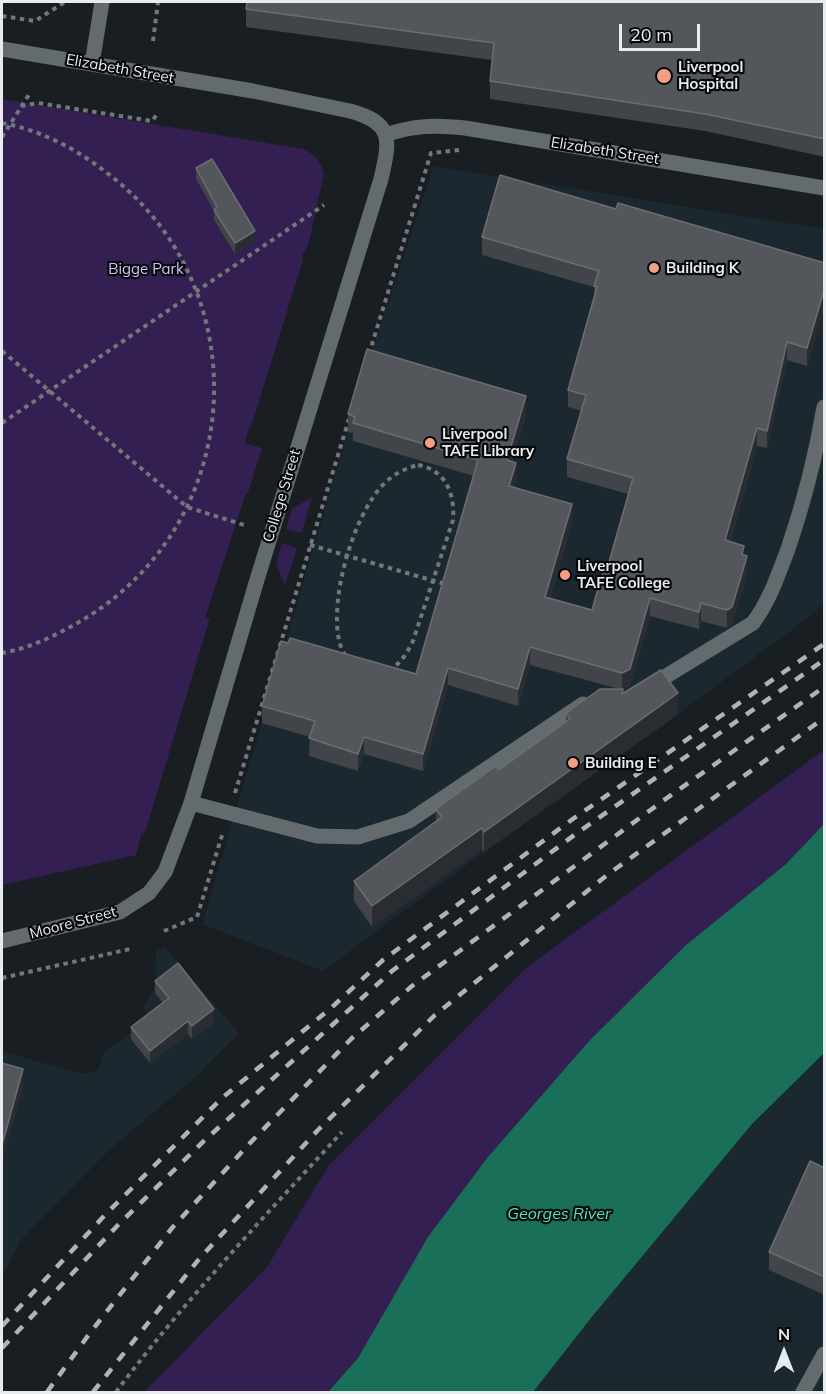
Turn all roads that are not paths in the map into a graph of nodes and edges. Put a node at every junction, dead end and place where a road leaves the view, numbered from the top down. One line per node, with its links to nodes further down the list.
1 (102, 2): 3 (street)
2 (2, 49): 3 (street, Elizabeth Street)
3 (92, 64): 4 (street, Elizabeth Street)
4 (386, 135): 5 (street, Elizabeth Street); 9 (street, College Street)
5 (825, 188)
6 (825, 407): 7 (street)
7 (636, 694)
8 (594, 700): 9 (street)
9 (191, 803): 10 (street, College Street)
10 (165, 872): 11 (street, Moore Street)
11 (2, 941)
12 (825, 1354): 13 (street)
13 (803, 1392)

